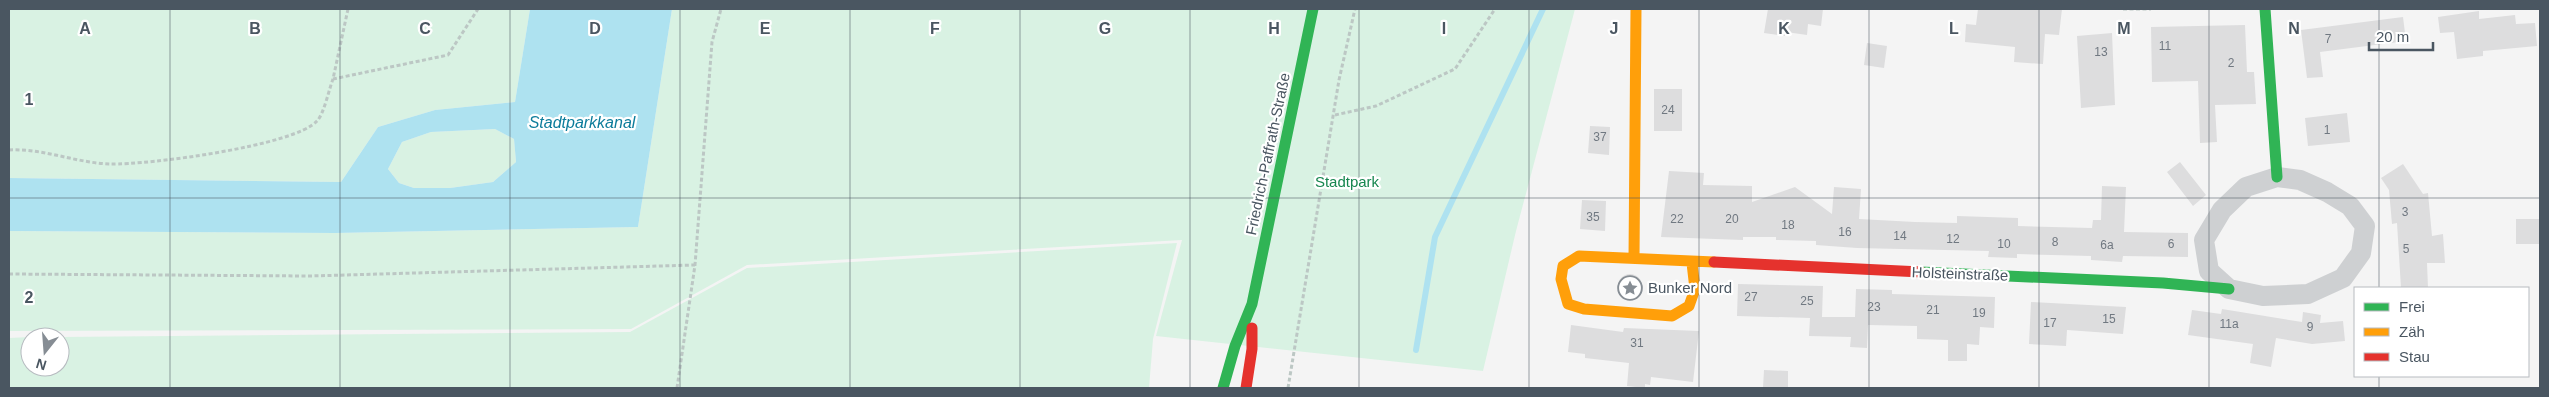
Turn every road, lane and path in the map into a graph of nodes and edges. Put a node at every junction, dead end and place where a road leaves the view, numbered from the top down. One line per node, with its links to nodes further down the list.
1 (348, 9): 11 (path)
2 (478, 9): 11 (path)
3 (721, 9): 17 (path)
4 (1313, 9): 20 (street, Friedrich-Paffrath-Straße)
5 (1355, 9): 12 (path)
6 (1495, 9): 12 (path)
7 (1636, 9): 15 (street)
8 (2123, 9): 9 (path)
9 (2151, 9)
10 (2265, 9): 14 (street)
11 (333, 78): 13 (path)
12 (1335, 115): 24 (path)
13 (9, 150)
14 (2277, 177): 19 (street, Holsteinstraße); 19 (street, Holsteinstraße)
15 (1634, 258): 16 (street, Holsteinstraße); 16 (street, Holsteinstraße)
16 (1692, 263): 19 (street, Holsteinstraße)
17 (695, 265): 18 (path); 21 (path)
18 (9, 274)
19 (2229, 289)
20 (1252, 304): 22 (street, Friedrich-Paffrath-Straße); 23 (street, Friedrich-Paffrath-Straße)
21 (677, 388)
22 (1223, 388)
23 (1246, 388)
24 (1288, 388)

